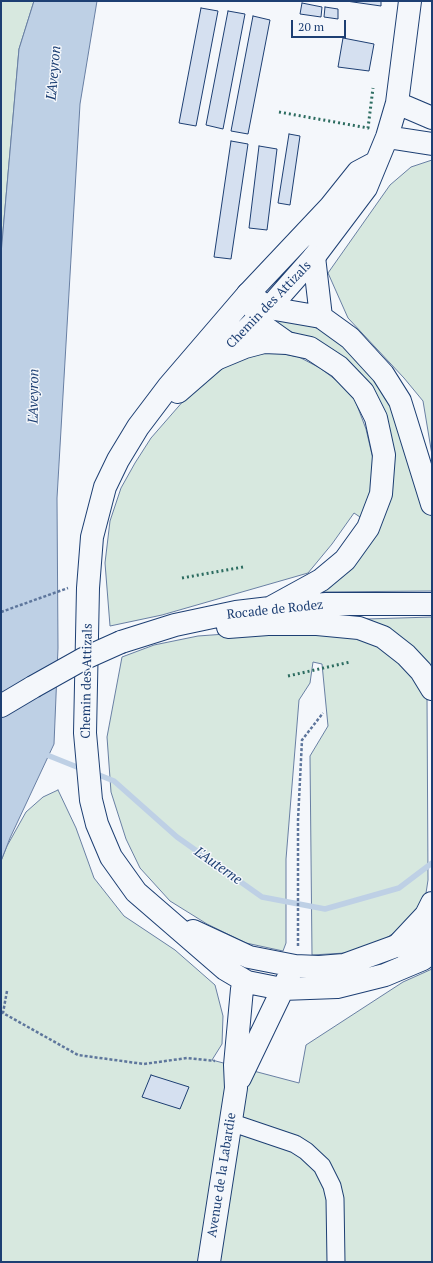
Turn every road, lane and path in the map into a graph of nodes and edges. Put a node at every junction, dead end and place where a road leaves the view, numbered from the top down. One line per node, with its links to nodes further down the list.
1 (410, 1): 2 (main road, Chemin des Attizals)
2 (397, 103): 3 (main road); 4 (main road, Chemin des Attizals)
3 (432, 118)
4 (387, 137): 5 (main road); 6 (main road, Chemin des Attizals)
5 (432, 144)
6 (375, 163): 7 (main road, Chemin des Attizals); 8 (main road, Chemin des Attizals)
7 (314, 257): 9 (main road, Chemin des Attizals); 10 (main road)
8 (248, 294): 9 (main road); 13 (main road, Chemin des Attizals)
9 (263, 312): 10 (main road); 11 (main road); 12 (main road, Chemin des Attizals)
10 (321, 316): 14 (main road)
11 (287, 343): 12 (main road); 17 (main road)
12 (216, 359): 13 (main road, Chemin des Attizals)
13 (138, 427): 24 (main road, Chemin des Attizals)
14 (432, 504)
15 (65, 589): 18 (path)
16 (432, 604): 17 (main road, Rocade de Rodez)
17 (270, 608): 19 (main road, Rocade de Rodez)
18 (1, 612)
19 (175, 625): 20 (main road); 21 (main road, Rocade de Rodez, bridge)
20 (432, 690)
21 (1, 706)
22 (323, 713): 25 (path)
23 (432, 903): 27 (main road)
24 (168, 919): 30 (main road, Chemin des Attizals); 32 (main road, Chemin des Attizals)
25 (298, 926)
26 (432, 933): 27 (main road, Chemin des Attizals)
27 (398, 946): 30 (main road, Chemin des Attizals)
28 (432, 948): 31 (main road)
29 (432, 956): 31 (main road, Chemin des Attizals)
30 (295, 966): 32 (main road); 33 (main road)
31 (405, 966): 33 (main road, Chemin des Attizals)
32 (247, 982): 33 (main road, Chemin des Attizals); 35 (main road, Avenue de la Labardie)
33 (282, 989): 36 (main road, Avenue de la Labardie)
34 (7, 991): 35 (path)
35 (235, 1065): 36 (main road, Avenue de la Labardie)
36 (236, 1088): 37 (main road, Avenue de la Labardie)
37 (230, 1122): 38 (main road, Avenue de la Labardie); 39 (street)
38 (209, 1262)
39 (336, 1262)

